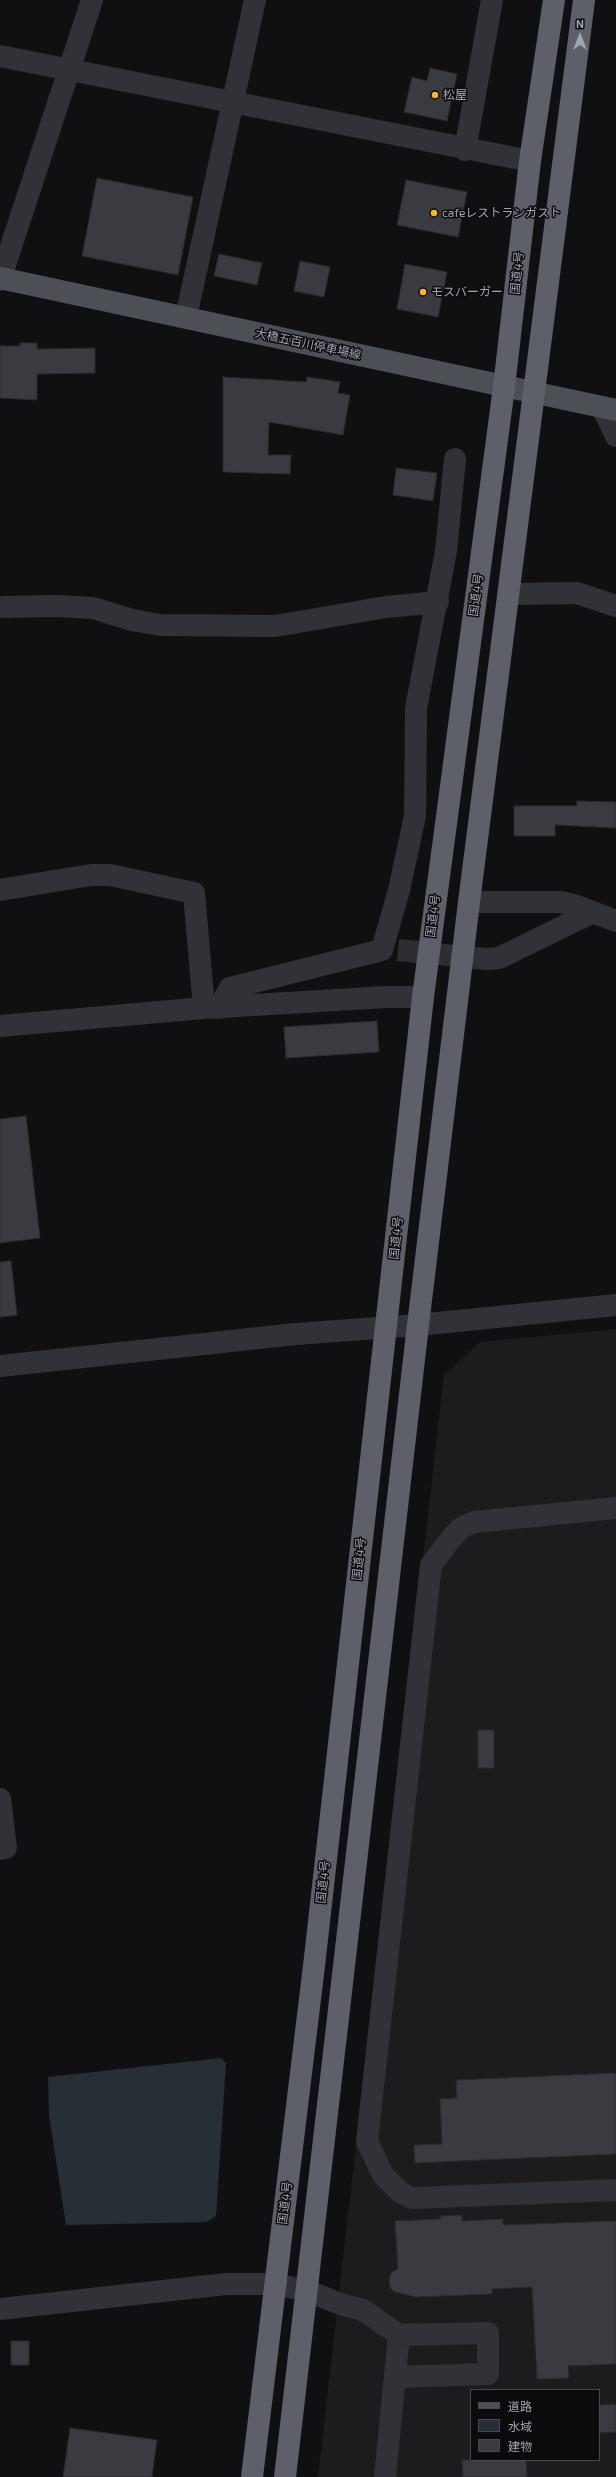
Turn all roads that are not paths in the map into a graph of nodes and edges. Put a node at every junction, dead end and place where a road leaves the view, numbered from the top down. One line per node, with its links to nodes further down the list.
1 (92, 0): 7 (street)
2 (255, 0): 8 (street)
3 (492, 0): 9 (street)
4 (554, 0): 10 (highway, 国道4号)
5 (584, 0): 14 (highway)
6 (0, 56): 7 (street)
7 (69, 71): 8 (street); 11 (street)
8 (232, 102): 9 (street); 12 (street)
9 (465, 150): 10 (street)
10 (530, 161): 13 (highway, 国道4号)
11 (0, 278): 12 (main road, 大橋五百川停車場線)
12 (186, 317): 13 (main road, 大橋五百川停車場線)
13 (504, 387): 14 (main road, 大橋五百川停車場線); 27 (highway, 国道4号)
14 (534, 392): 15 (main road, 大橋五百川停車場線); 18 (highway)
15 (609, 410): 16 (street)
16 (616, 436)
17 (455, 459): 19 (street)
18 (509, 594): 20 (street); 23 (highway)
19 (438, 602): 21 (street); 28 (street)
20 (616, 606)
21 (0, 607)
22 (0, 890): 28 (street)
23 (469, 902): 24 (street); 31 (highway)
24 (591, 913): 25 (street); 26 (street)
25 (616, 921)
26 (486, 959)
27 (422, 997): 28 (street); 32 (highway, 国道4号)
28 (211, 1008): 29 (street)
29 (0, 1026)
30 (616, 1305): 31 (street)
31 (418, 1325): 32 (street); 39 (highway)
32 (386, 1327): 33 (street); 38 (highway, 国道4号)
33 (0, 1366)
34 (616, 1508): 37 (street)
35 (0, 1799): 36 (street)
36 (0, 1849)
37 (616, 2190)
38 (274, 2284): 39 (street); 40 (street); 43 (highway, 国道4号)
39 (308, 2291): 41 (street); 44 (highway)
40 (0, 2309)
41 (399, 2335): 42 (street); 42 (street)
42 (396, 2377): 45 (street)
43 (252, 2477)
44 (285, 2477)
45 (385, 2477)

